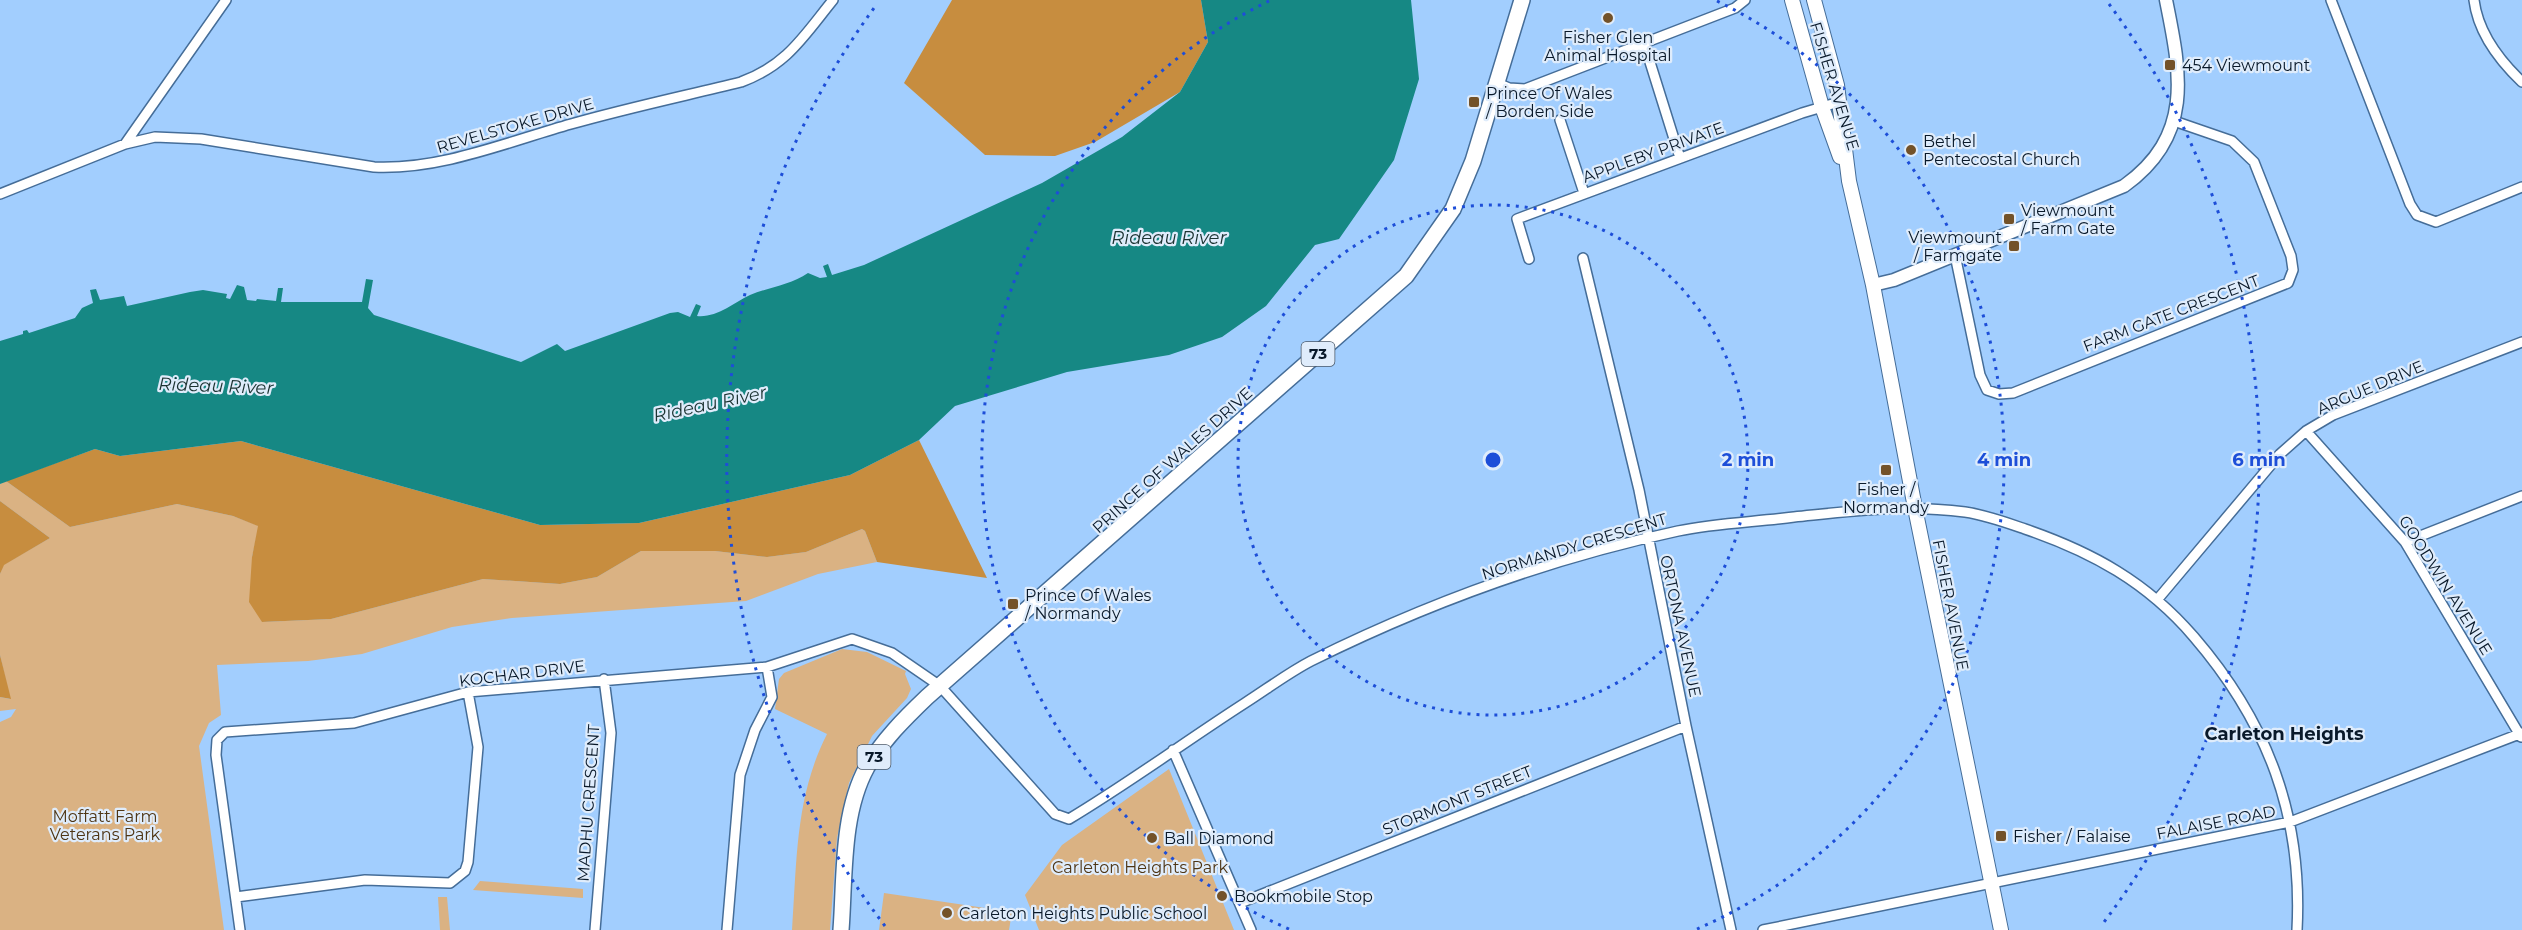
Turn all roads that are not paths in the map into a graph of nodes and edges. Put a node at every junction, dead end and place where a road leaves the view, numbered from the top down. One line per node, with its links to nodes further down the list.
1 (226, 0): 17 (street)
2 (833, 0): 17 (street, REVELSTOKE DRIVE)
3 (1522, 0): 12 (main road, PRINCE OF WALES DRIVE / 73)
4 (1745, 0): 10 (street)
5 (1792, 0): 14 (main road, FISHER AVENUE)
6 (1814, 0): 13 (main road, FISHER AVENUE)
7 (2166, 0): 16 (street)
8 (2331, 0): 20 (street)
9 (2474, 0): 11 (street)
10 (1644, 43): 12 (street); 18 (street)
11 (2522, 82)
12 (1497, 83): 36 (main road, PRINCE OF WALES DRIVE / 73)
13 (1839, 102): 14 (street, APPLEBY PRIVATE); 19 (main road, FISHER AVENUE)
14 (1821, 106): 18 (street, APPLEBY PRIVATE); 19 (main road, FISHER AVENUE)
15 (1560, 120): 21 (street)
16 (2174, 121): 23 (street); 23 (street, FARM GATE CRESCENT)
17 (125, 144): 22 (street, REVELSTOKE DRIVE)
18 (1680, 158): 21 (street, APPLEBY PRIVATE)
19 (1849, 181): 26 (main road, FISHER AVENUE)
20 (2522, 187)
21 (1584, 193): 25 (street, APPLEBY PRIVATE)
22 (0, 194)
23 (1955, 255): 26 (street)
24 (1583, 258): 31 (street, ORTONA AVENUE)
25 (1529, 259)
26 (1873, 285): 30 (main road, FISHER AVENUE)
27 (2522, 342): 28 (street, ARGUE DRIVE)
28 (2306, 431): 32 (street, GOODWIN AVENUE); 33 (street, ARGUE DRIVE)
29 (2522, 496): 32 (street)
30 (1915, 508): 31 (street, NORMANDY CRESCENT); 33 (street, NORMANDY CRESCENT); 42 (main road, FISHER AVENUE)
31 (1648, 539): 38 (street, ORTONA AVENUE); 40 (street, NORMANDY CRESCENT)
32 (2405, 542): 39 (street, GOODWIN AVENUE)
33 (2157, 600): 41 (street, NORMANDY CRESCENT)
34 (767, 667): 35 (street, KOCHAR DRIVE); 36 (street, KOCHAR DRIVE); 47 (street)
35 (604, 679): 37 (street, KOCHAR DRIVE); 46 (street, MADHU CRESCENT)
36 (940, 686): 40 (street, NORMANDY CRESCENT); 48 (main road, PRINCE OF WALES DRIVE / 73)
37 (468, 692): 43 (street); 43 (street, KOCHAR DRIVE)
38 (1686, 726): 44 (street, STORMONT STREET); 50 (street, ORTONA AVENUE)
39 (2521, 735): 41 (street, FALAISE ROAD)
40 (1173, 750): 44 (street)
41 (2290, 822): 42 (street, FALAISE ROAD); 53 (street, NORMANDY CRESCENT)
42 (1991, 882): 51 (street, FALAISE ROAD); 52 (main road, FISHER AVENUE)
43 (236, 897): 45 (street, KOCHAR DRIVE)
44 (1240, 903): 49 (street)
45 (240, 930)
46 (595, 930)
47 (726, 930)
48 (841, 930)
49 (1251, 930)
50 (1731, 930)
51 (1763, 930)
52 (2001, 930)
53 (2297, 930)

